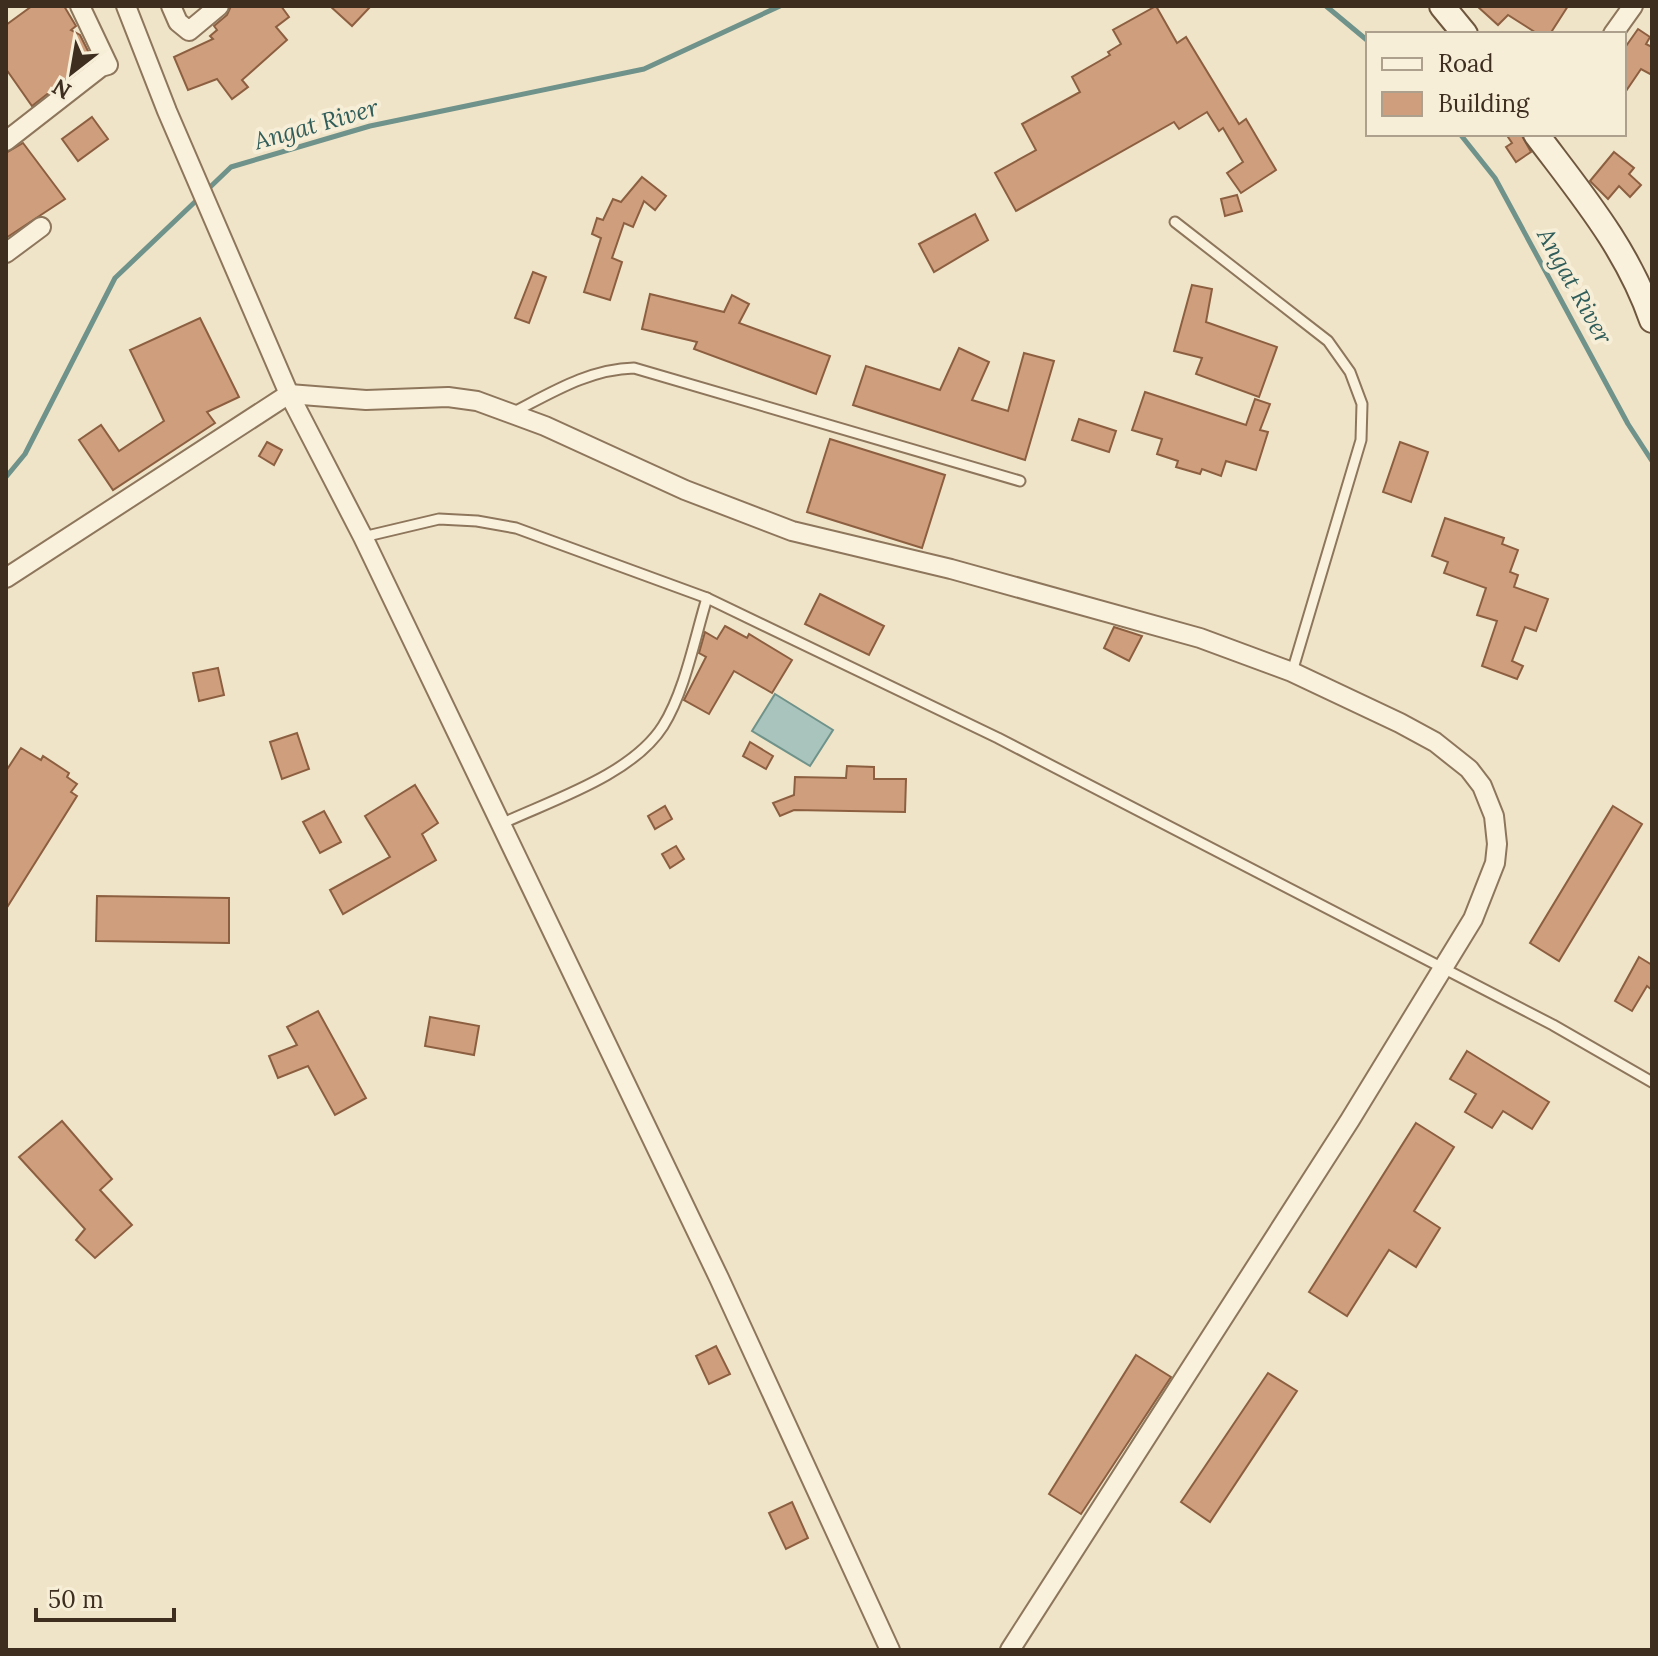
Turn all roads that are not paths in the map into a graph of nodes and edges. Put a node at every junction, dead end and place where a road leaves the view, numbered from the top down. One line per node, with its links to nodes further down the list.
1 (80, 6): 10 (street)
2 (126, 6): 15 (street)
3 (219, 6): 6 (street)
4 (1633, 6): 8 (street)
5 (1444, 7): 7 (street)
6 (174, 14)
7 (1463, 32)
8 (1614, 32)
9 (1539, 136): 14 (street)
10 (6, 141)
11 (1175, 222): 21 (lane)
12 (41, 227): 13 (street)
13 (6, 253)
14 (1652, 320)
15 (289, 394): 16 (street); 18 (street); 19 (street)
16 (512, 413): 17 (lane); 21 (street)
17 (1020, 481)
18 (363, 537): 20 (lane); 22 (street)
19 (6, 578)
20 (707, 598): 22 (lane); 23 (lane)
21 (1292, 672): 23 (street)
22 (501, 824): 25 (street)
23 (1443, 969): 24 (lane); 26 (street)
24 (1652, 1082)
25 (890, 1650)
26 (1010, 1650)

